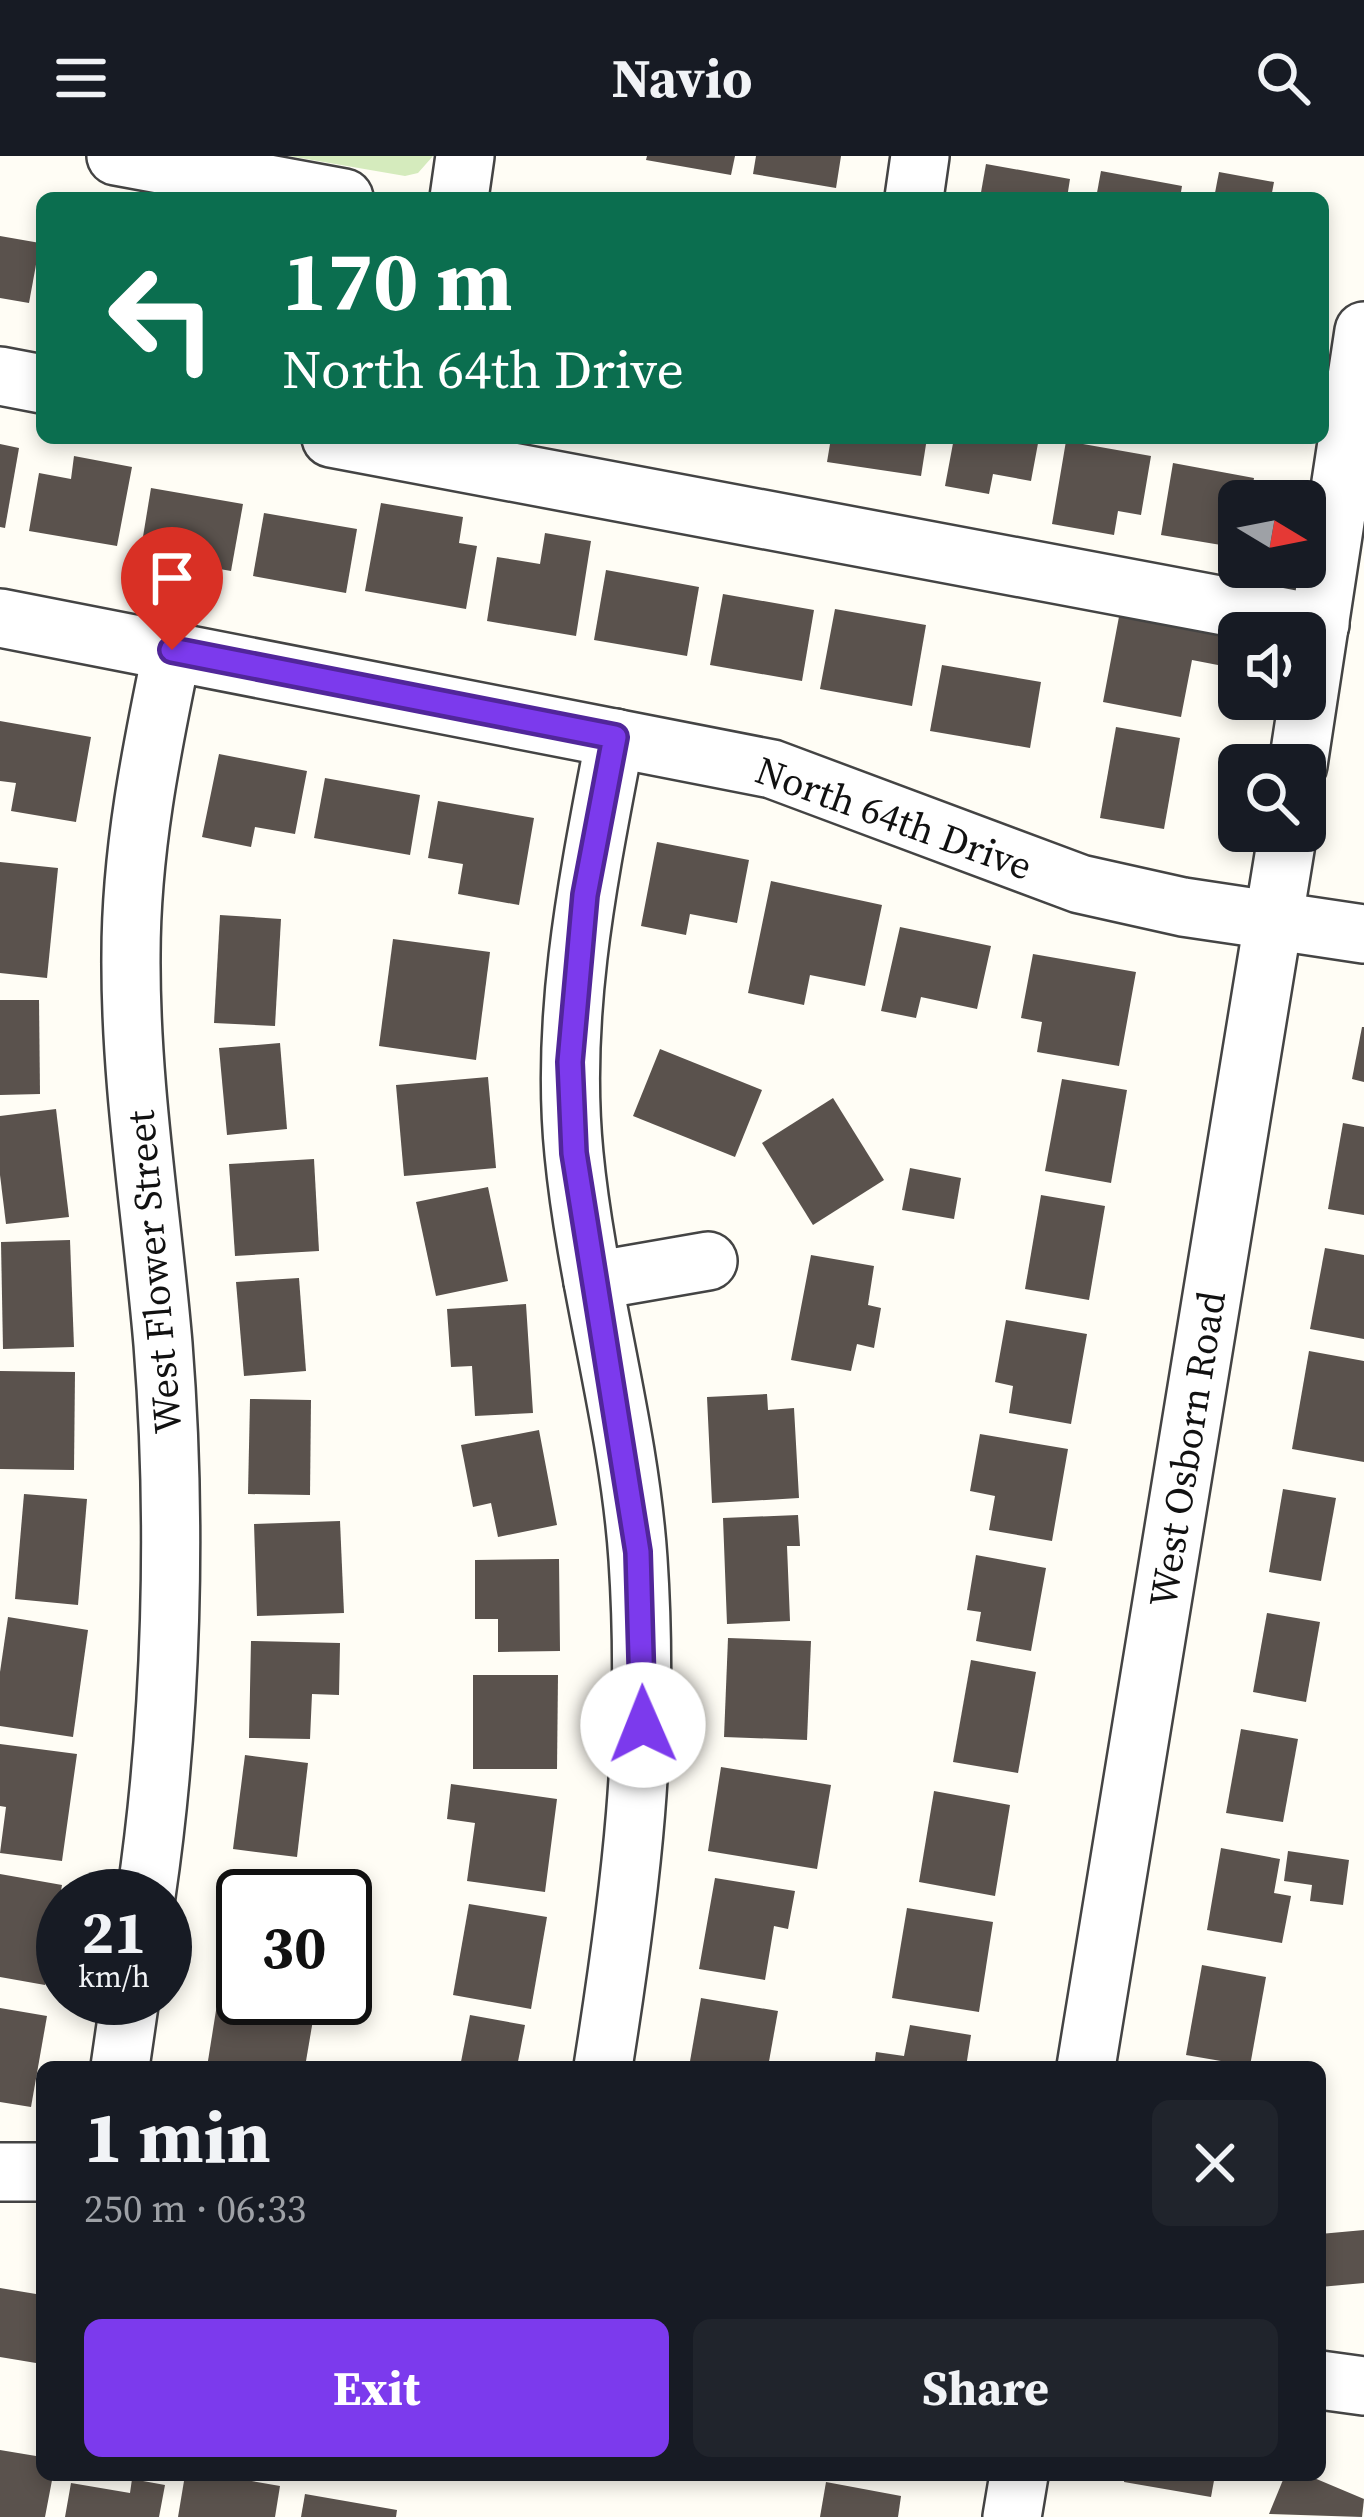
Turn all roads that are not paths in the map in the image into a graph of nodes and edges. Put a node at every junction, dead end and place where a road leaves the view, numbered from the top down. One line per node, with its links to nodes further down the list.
1 (116, 156): 4 (street)
2 (465, 156): 5 (street)
3 (920, 156): 6 (street)
4 (311, 192)
5 (460, 192)
6 (915, 192)
7 (1364, 331): 10 (street)
8 (0, 376): 9 (street)
9 (36, 383)
10 (1339, 390): 13 (street)
11 (363, 444): 12 (street)
12 (1256, 612)
13 (1321, 612)
14 (0, 618): 15 (street, North 64th Drive)
15 (172, 650): 16 (street, North 64th Drive); 22 (street, West Flower Street)
16 (615, 737): 18 (street, North 64th Drive); 21 (street)
17 (1285, 852): 18 (street, West Osborn Road)
18 (1274, 920): 19 (street, North 64th Drive); 26 (street, West Osborn Road)
19 (1364, 934)
20 (709, 1261): 21 (street)
21 (593, 1281): 25 (street)
22 (149, 1869)
23 (126, 2025): 24 (street)
24 (121, 2061)
25 (604, 2061)
26 (1087, 2061)
27 (0, 2172): 28 (street)
28 (36, 2172)
29 (1326, 2381): 30 (street)
30 (1364, 2386)
31 (1018, 2481): 32 (street)
32 (1012, 2517)

